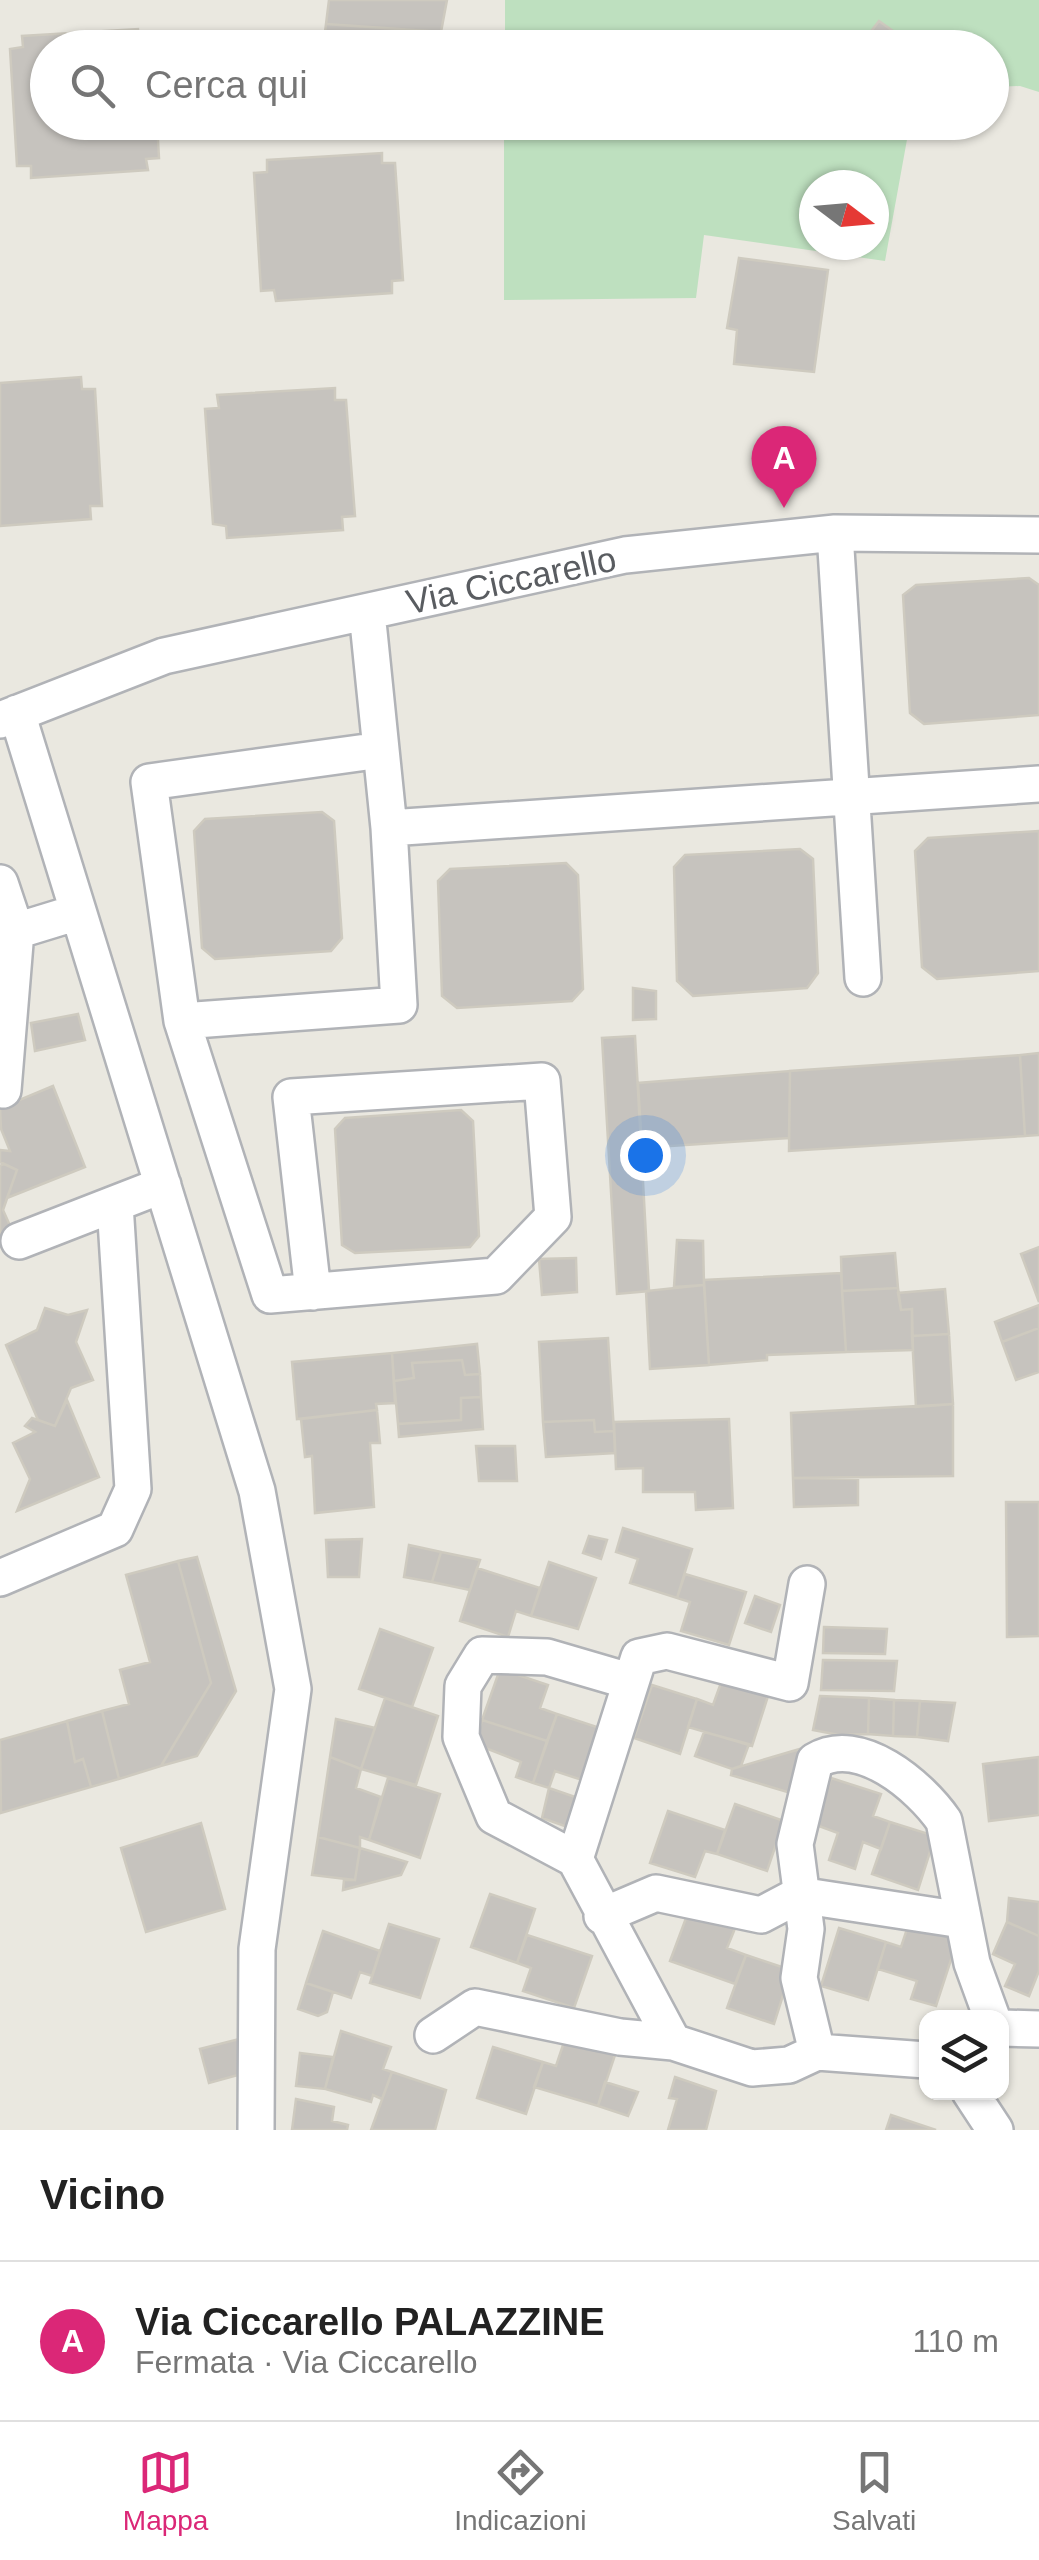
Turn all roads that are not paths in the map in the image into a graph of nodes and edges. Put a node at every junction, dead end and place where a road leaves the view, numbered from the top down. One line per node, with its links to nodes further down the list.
1 (836, 533): 2 (street, Via Ciccarello); 3 (street, Via Ciccarello); 7 (street)
2 (1039, 535)
3 (367, 612): 4 (street, Via Ciccarello); 5 (street)
4 (8, 716): 10 (street)
5 (381, 750): 8 (street); 13 (street)
6 (1039, 784): 7 (street)
7 (852, 793): 8 (street); 12 (street)
8 (389, 828): 13 (street)
9 (0, 883): 11 (street)
10 (78, 912): 11 (street); 15 (street)
11 (16, 932): 14 (street)
12 (863, 978)
13 (182, 1021): 18 (street)
14 (3, 1090)
15 (162, 1185): 16 (street); 34 (street)
16 (115, 1204): 17 (street); 19 (street)
17 (19, 1241)
18 (313, 1292): 18 (street)
19 (0, 1578)
20 (807, 1584): 21 (street)
21 (629, 1680): 22 (street); 22 (street)
22 (575, 1859): 24 (street)
23 (799, 1895): 24 (street); 25 (street); 25 (street); 31 (street)
24 (602, 1916): 30 (street)
25 (962, 1920): 26 (street)
26 (990, 2010)
27 (1009, 2028): 28 (street)
28 (1039, 2030)
29 (433, 2034): 30 (street)
30 (673, 2042): 31 (street)
31 (817, 2052): 32 (street)
32 (919, 2059)
33 (975, 2100): 35 (street)
34 (256, 2130)
35 (995, 2130)

